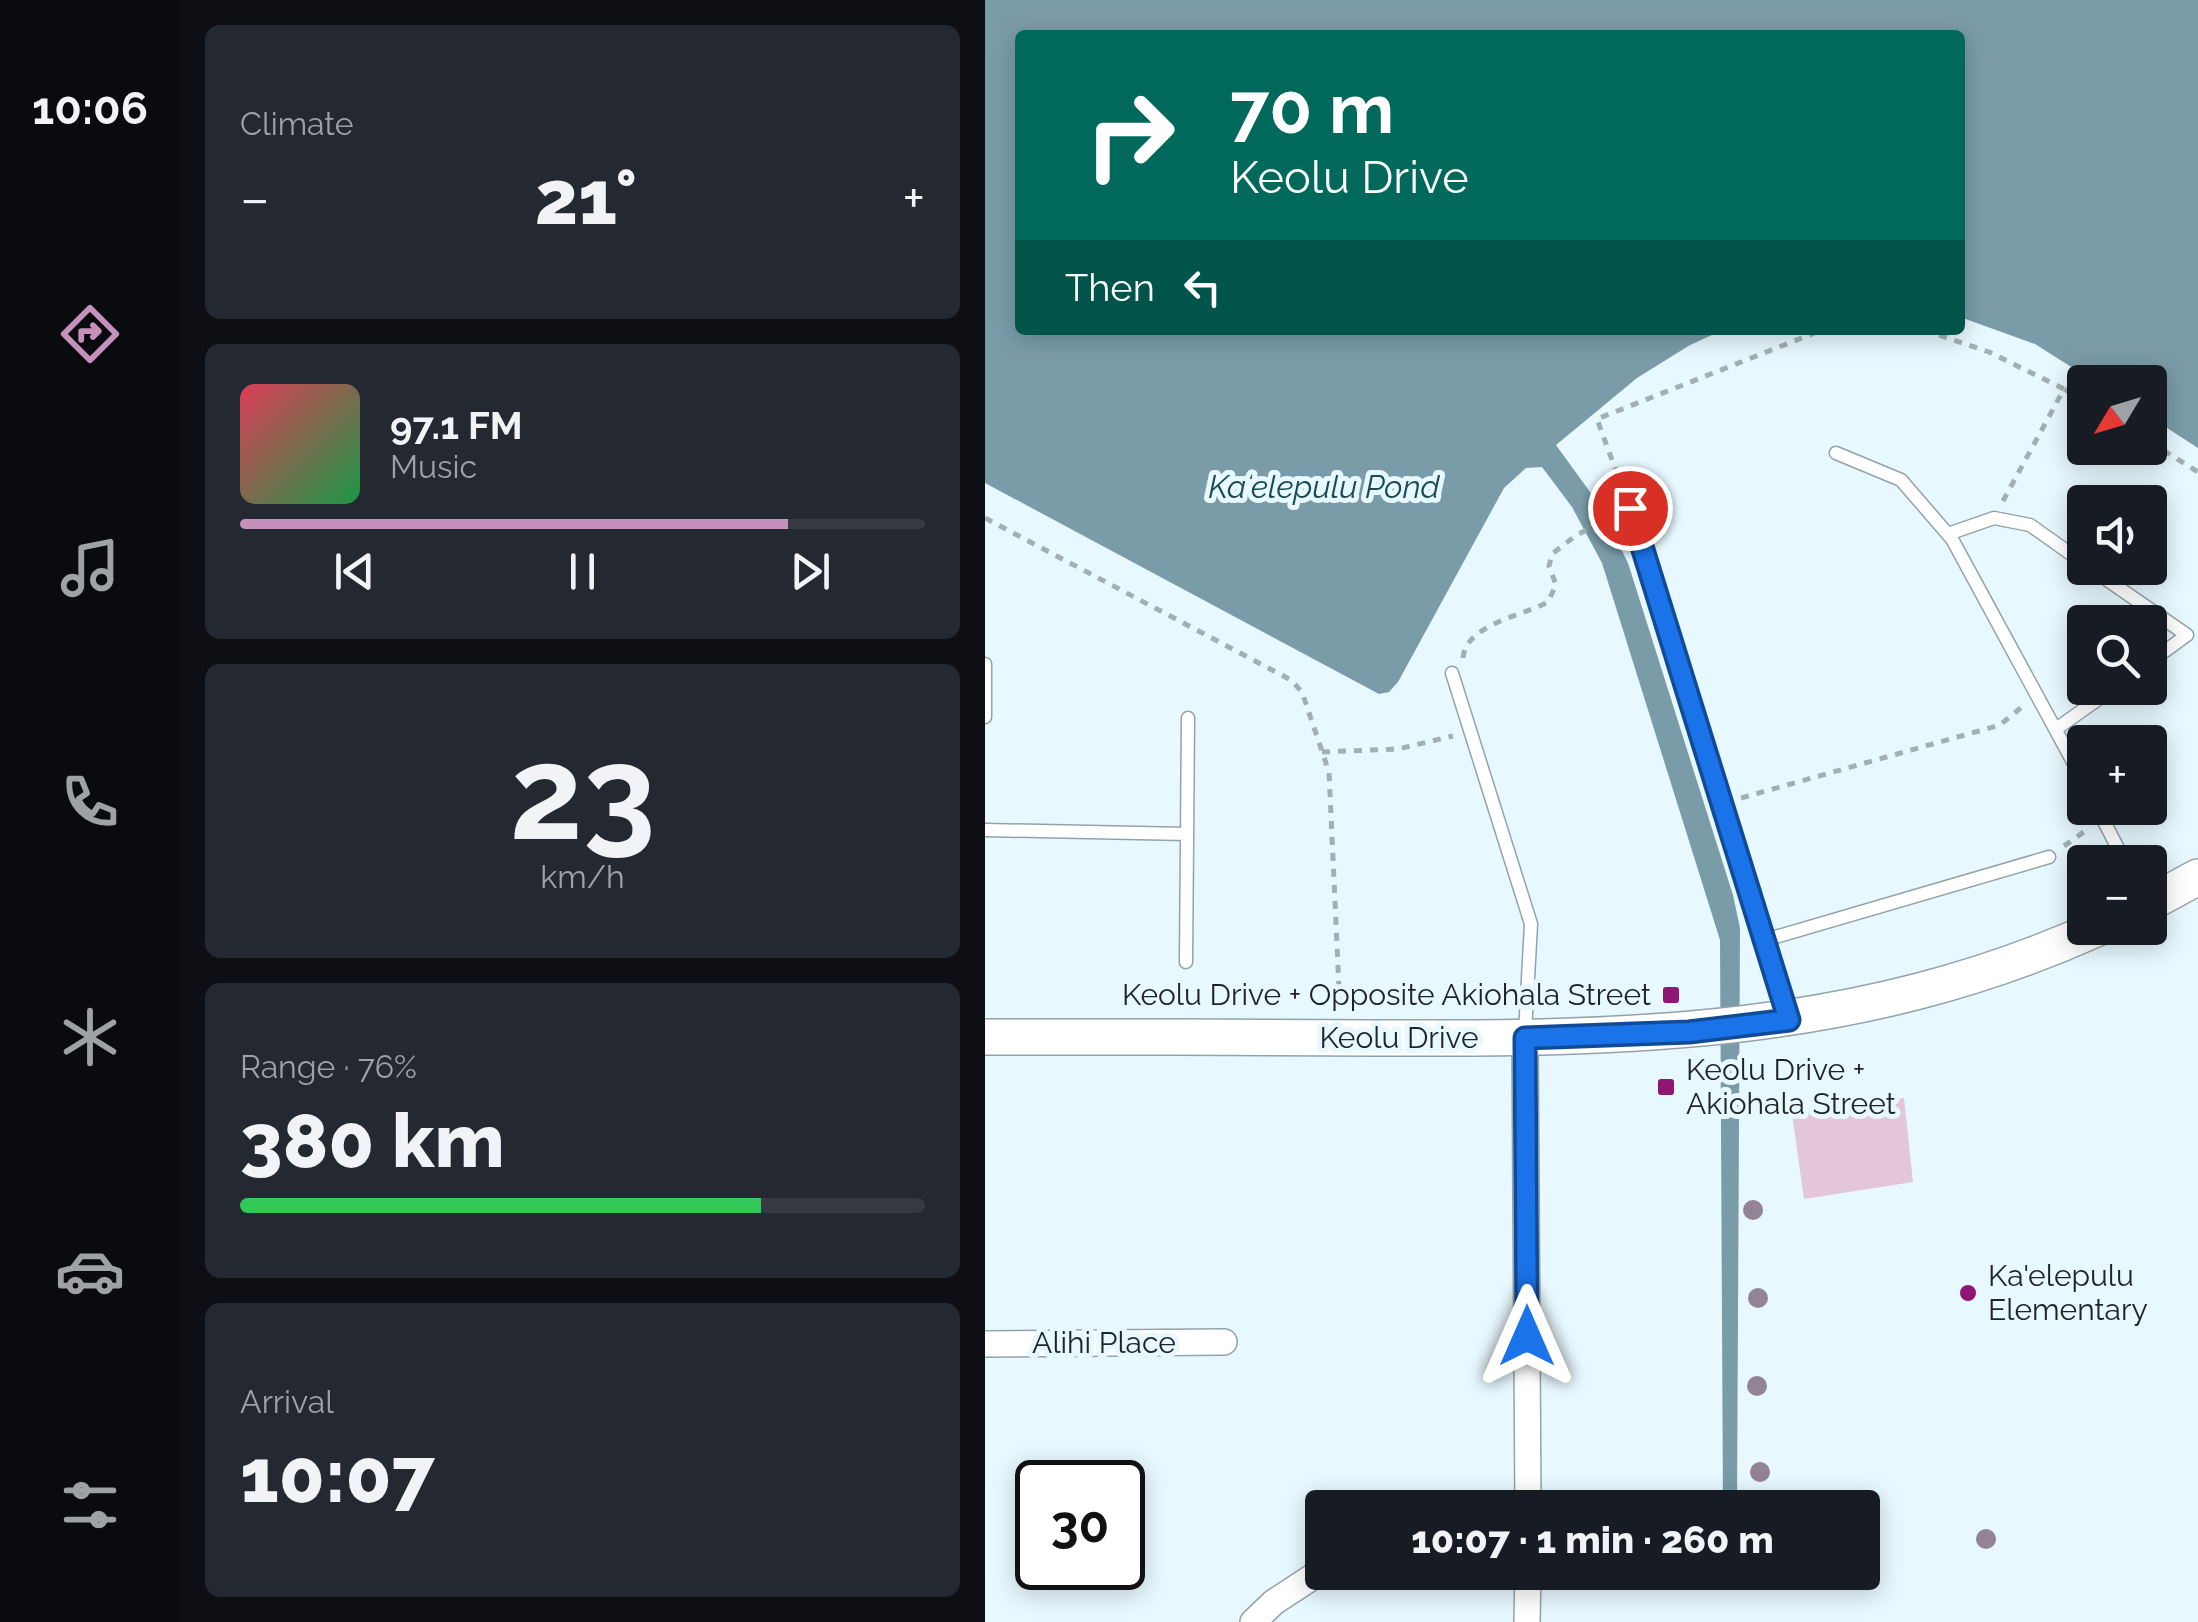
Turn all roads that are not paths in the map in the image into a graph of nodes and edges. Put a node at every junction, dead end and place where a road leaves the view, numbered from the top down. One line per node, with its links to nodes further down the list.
1 (1835, 453): 3 (lane)
2 (1630, 508): 20 (lane)
3 (1948, 534): 4 (lane); 13 (lane)
4 (2067, 552)
5 (2118, 585): 6 (lane)
6 (2193, 631): 7 (lane)
7 (2167, 650)
8 (985, 664): 11 (lane)
9 (1452, 673): 25 (lane)
10 (2090, 705): 13 (lane)
11 (985, 717)
12 (1188, 718): 16 (lane)
13 (2056, 729): 14 (lane)
14 (2067, 750)
15 (985, 830): 16 (lane)
16 (1187, 834): 22 (lane)
17 (2049, 857): 20 (lane)
18 (2198, 877): 19 (main road)
19 (2167, 894)
20 (1765, 940): 23 (lane)
21 (2067, 940): 23 (main road, Keolu Drive)
22 (1186, 962)
23 (1773, 1022): 25 (main road, Keolu Drive)
24 (985, 1037): 25 (main road, Keolu Drive)
25 (1525, 1038): 28 (street)
26 (1224, 1342): 27 (street, Alihi Place)
27 (985, 1344)
28 (1528, 1490)
29 (1305, 1582): 31 (street)
30 (1528, 1590): 32 (street)
31 (1253, 1622)
32 (1527, 1622)

